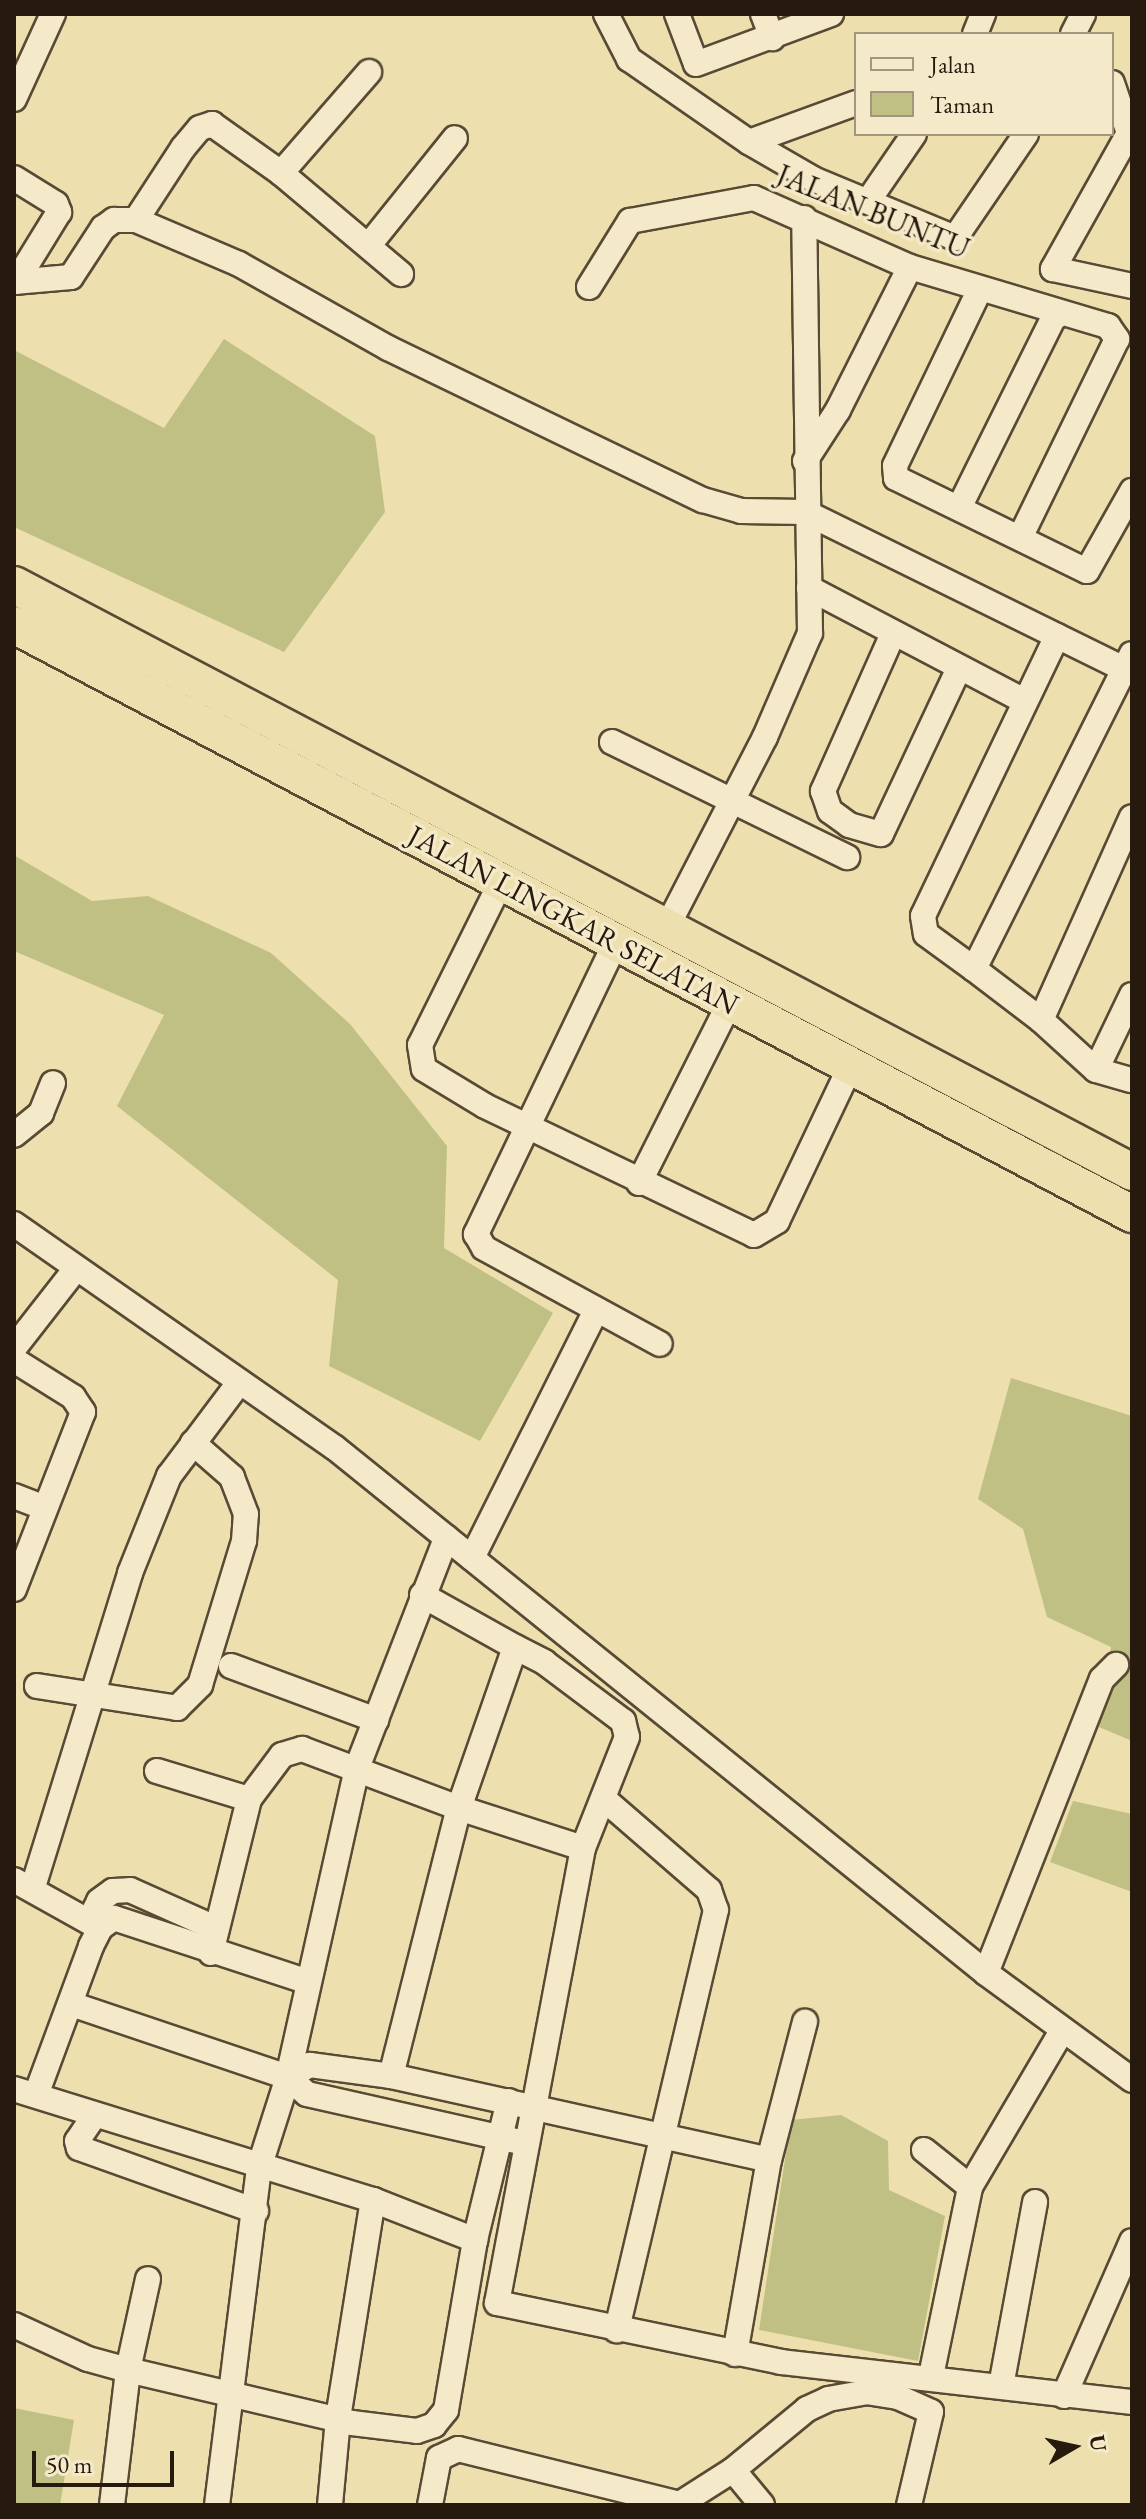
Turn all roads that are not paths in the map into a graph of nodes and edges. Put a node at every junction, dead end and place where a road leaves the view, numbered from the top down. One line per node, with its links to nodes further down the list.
1 (53, 14): 13 (street)
2 (606, 14): 11 (street)
3 (677, 14): 9 (street)
4 (763, 14): 8 (street)
5 (831, 14): 8 (street)
6 (1083, 14): 7 (street)
7 (1074, 32)
8 (772, 38): 9 (street)
9 (696, 64): 11 (street)
10 (369, 72): 20 (street)
11 (658, 79): 19 (street)
12 (1114, 89): 18 (street)
13 (14, 99)
14 (854, 104): 19 (street)
15 (913, 136): 22 (street)
16 (1025, 136): 22 (street)
17 (455, 138): 25 (street)
18 (1130, 138): 29 (street)
19 (749, 142): 22 (street)
20 (281, 173): 24 (street); 25 (street)
21 (14, 178): 28 (street)
22 (868, 201)
23 (804, 218): 26 (street, JALAN BUNTU); 30 (street, JALAN BUNTU); 33 (street)
24 (136, 220): 28 (street); 36 (street)
25 (369, 245): 27 (street)
26 (910, 267): 31 (street, JALAN BUNTU); 33 (street)
27 (401, 274)
28 (15, 282)
29 (1132, 286)
30 (589, 287)
31 (980, 289): 32 (street, JALAN BUNTU); 35 (street)
32 (1061, 313): 35 (street); 37 (street, JALAN BUNTU)
33 (805, 461): 36 (street)
34 (1132, 491): 37 (street)
35 (960, 506): 37 (street)
36 (805, 512): 39 (street); 42 (street)
37 (1021, 536)
38 (14, 585): 50 (highway, JALAN LINGKAR SELATAN)
39 (809, 588): 41 (street); 47 (street)
40 (14, 625): 51 (highway, JALAN LINGKAR SELATAN)
41 (892, 636): 44 (street); 44 (street)
42 (1057, 636): 43 (street); 45 (street)
43 (1129, 666): 55 (street)
44 (959, 668): 45 (street)
45 (1024, 701): 55 (street)
46 (612, 742): 47 (street)
47 (731, 802): 49 (street); 53 (street)
48 (1132, 817): 58 (street)
49 (847, 857)
50 (576, 878): 52 (highway); 53 (highway, JALAN LINGKAR SELATAN)
51 (501, 882): 52 (highway, JALAN LINGKAR SELATAN); 63 (street)
52 (562, 914): 54 (highway, JALAN LINGKAR SELATAN)
53 (667, 927): 65 (highway, JALAN LINGKAR SELATAN)
54 (615, 944): 57 (highway, JALAN LINGKAR SELATAN); 63 (street)
55 (974, 969): 58 (street)
56 (1132, 995): 60 (street)
57 (729, 1004): 59 (highway, JALAN LINGKAR SELATAN); 66 (street)
58 (1041, 1020): 60 (street)
59 (851, 1065): 66 (street); 67 (highway, JALAN LINGKAR SELATAN)
60 (1096, 1070): 61 (street)
61 (1132, 1080)
62 (53, 1083): 64 (street)
63 (531, 1129): 66 (street); 70 (street)
64 (14, 1135)
65 (1132, 1172)
66 (639, 1183)
67 (1132, 1214)
68 (14, 1224): 69 (street)
69 (75, 1270): 72 (street); 74 (street)
70 (596, 1310): 71 (street); 79 (street)
71 (660, 1344)
72 (14, 1348)
73 (14, 1360): 77 (street)
74 (238, 1384): 75 (street); 78 (street)
75 (193, 1443): 86 (street); 86 (street)
76 (14, 1496): 77 (street)
77 (43, 1507): 80 (street)
78 (446, 1538): 79 (street); 81 (street)
79 (472, 1558): 98 (street)
80 (15, 1583)
81 (422, 1595): 82 (street); 87 (street)
82 (515, 1647): 91 (street); 92 (street)
83 (1116, 1665): 98 (street)
84 (231, 1666): 87 (street)
85 (37, 1686): 86 (street)
86 (94, 1696): 94 (street)
87 (376, 1720): 88 (street)
88 (357, 1768): 90 (street); 92 (street); 99 (street)
89 (157, 1771): 90 (street)
90 (249, 1799): 96 (street)
91 (604, 1799): 93 (street); 113 (street)
92 (459, 1808): 93 (street); 103 (street)
93 (583, 1848): 109 (street)
94 (24, 1884): 95 (street)
95 (95, 1924): 96 (street); 97 (street); 100 (street)
96 (217, 1929): 97 (street)
97 (211, 1953): 99 (street)
98 (986, 1973): 102 (street)
99 (306, 1981): 104 (street)
100 (71, 2004): 104 (street); 107 (street)
101 (805, 2022): 117 (street)
102 (1062, 2031): 105 (street); 119 (street)
103 (391, 2076): 104 (street); 106 (street)
104 (288, 2077): 111 (street); 118 (street)
105 (1132, 2080)
106 (432, 2085): 108 (street); 111 (street)
107 (25, 2092): 110 (street)
108 (509, 2101): 109 (street); 112 (street)
109 (534, 2106): 113 (street); 114 (street)
110 (94, 2116): 116 (street); 120 (street)
111 (428, 2121): 112 (street)
112 (502, 2137): 114 (street); 124 (street)
113 (661, 2139): 117 (street); 130 (street)
114 (526, 2143): 128 (street)
115 (924, 2150): 119 (street)
116 (214, 2151): 118 (street); 120 (street)
117 (769, 2160): 131 (street)
118 (259, 2168): 121 (street); 123 (street)
119 (970, 2187): 133 (street)
120 (201, 2192): 123 (street)
121 (373, 2200): 124 (street); 138 (street)
122 (1035, 2202): 134 (street)
123 (256, 2211): 135 (street)
124 (475, 2240): 127 (street)
125 (1132, 2241): 136 (street)
126 (148, 2279): 132 (street)
127 (465, 2297): 128 (street); 138 (street)
128 (497, 2303): 130 (street)
129 (14, 2325): 132 (street)
130 (617, 2330): 131 (street)
131 (735, 2354): 133 (street)
132 (128, 2370): 135 (street); 141 (street)
133 (931, 2376): 134 (street)
134 (1001, 2386): 136 (street)
135 (231, 2393): 138 (street); 142 (street)
136 (1064, 2396): 137 (street)
137 (1132, 2402)
138 (338, 2418): 143 (street)
139 (733, 2470): 140 (street); 145 (street); 146 (street)
140 (678, 2504): 144 (street)
141 (112, 2505)
142 (217, 2505)
143 (330, 2505)
144 (430, 2505)
145 (762, 2505)
146 (909, 2505)

